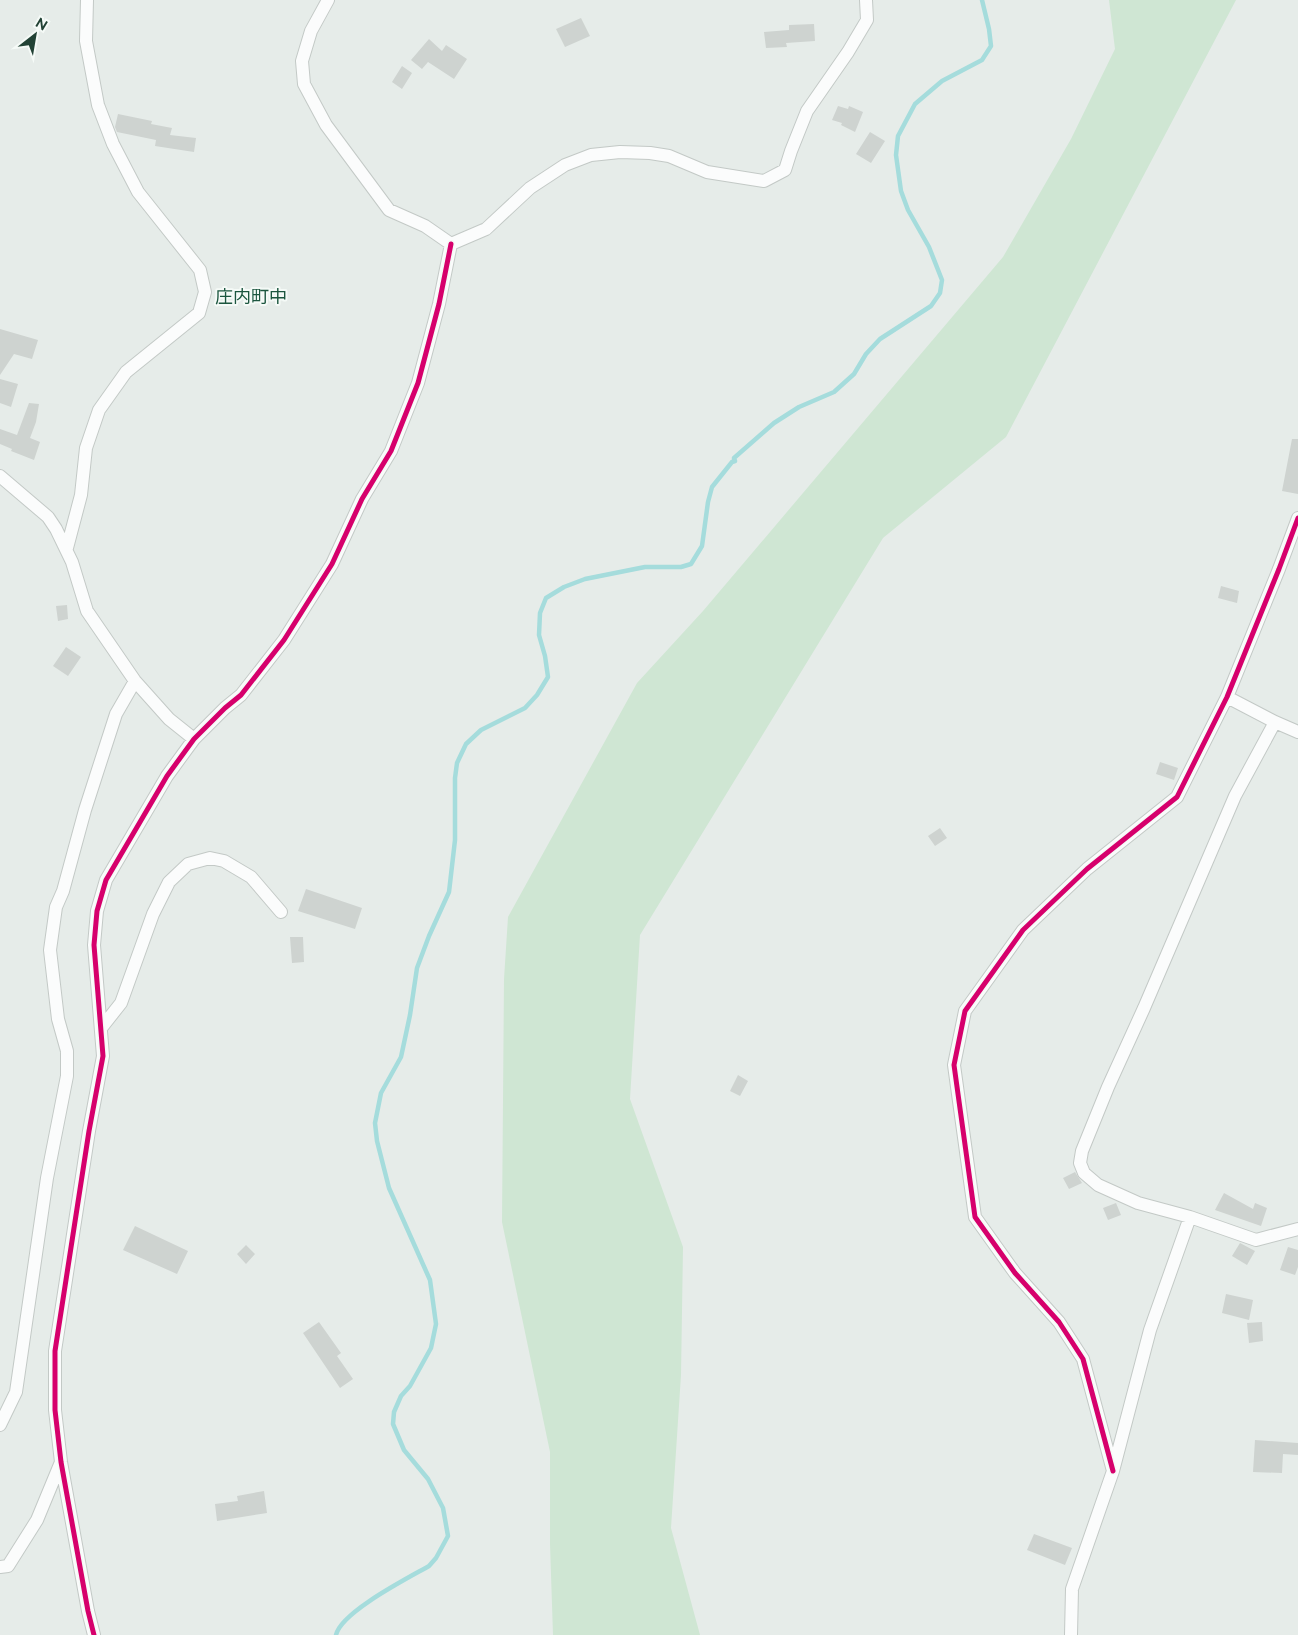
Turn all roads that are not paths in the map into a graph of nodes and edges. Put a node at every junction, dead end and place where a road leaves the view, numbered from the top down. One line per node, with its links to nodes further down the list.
1 (87, 0): 7 (street)
2 (328, 0): 4 (street)
3 (866, 0): 4 (street)
4 (451, 244): 12 (street)
5 (0, 476): 7 (street)
6 (1298, 518): 9 (street)
7 (67, 548): 8 (street)
8 (135, 681): 12 (street); 17 (street)
9 (1227, 697): 10 (street); 19 (street)
10 (1275, 722): 11 (street); 15 (street)
11 (1298, 732)
12 (194, 739): 14 (street)
13 (281, 912): 14 (street)
14 (102, 1027): 18 (street)
15 (1190, 1217): 16 (street); 19 (street)
16 (1298, 1229)
17 (0, 1425)
18 (61, 1462): 20 (street); 21 (street)
19 (1113, 1471): 22 (street)
20 (0, 1567)
21 (94, 1635)
22 (1072, 1635)

